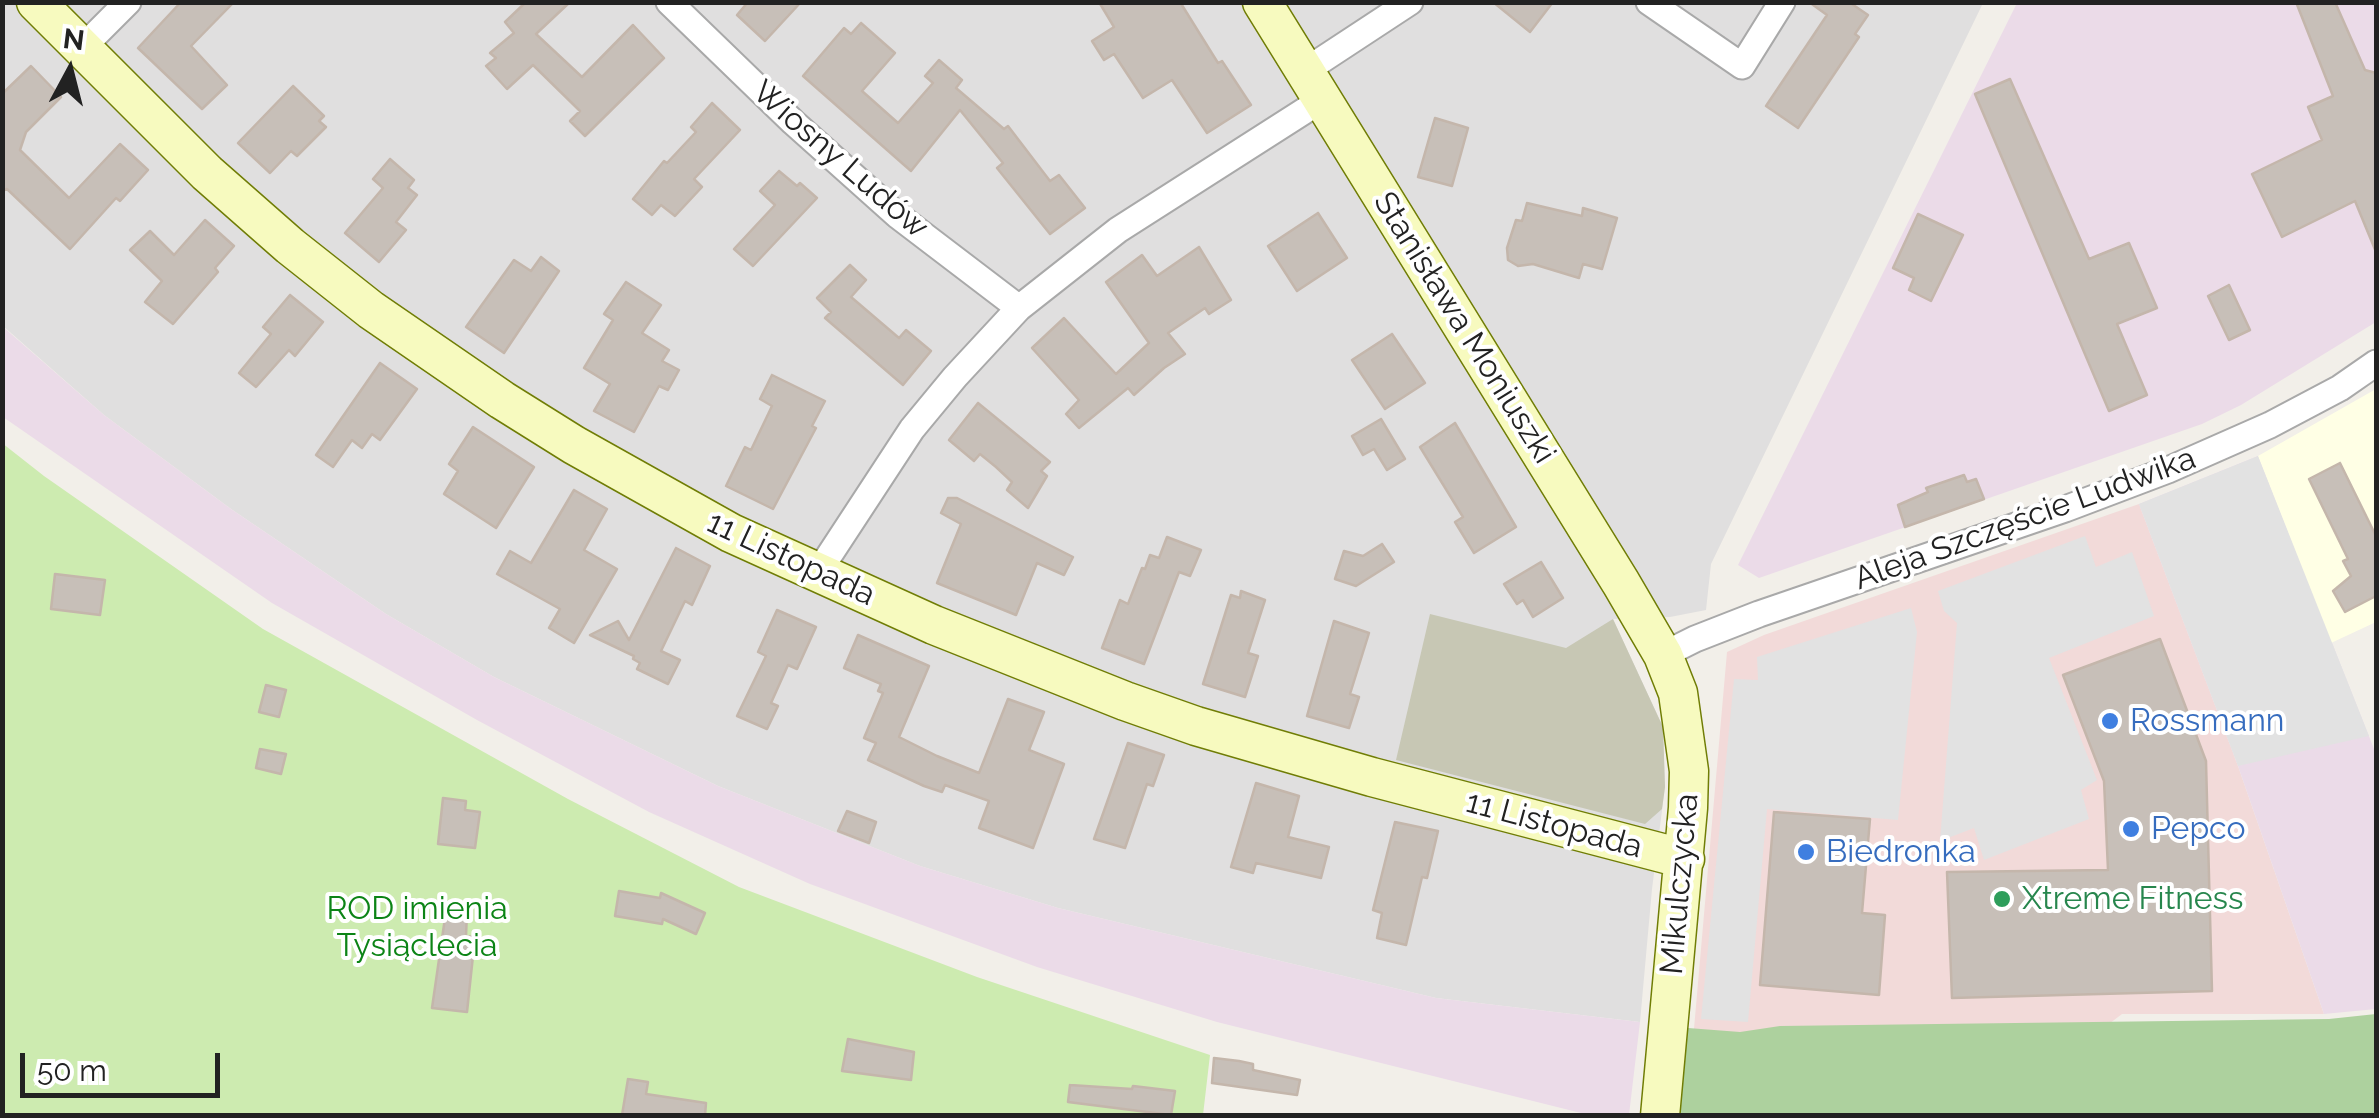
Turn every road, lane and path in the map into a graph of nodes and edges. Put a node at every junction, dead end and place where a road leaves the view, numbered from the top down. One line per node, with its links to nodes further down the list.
1 (36, 2): 8 (street, 11 Listopada)
2 (128, 2): 8 (street)
3 (669, 2): 10 (street, Wiosny Ludów)
4 (1262, 2): 9 (street, Stanisława Moniuszki)
5 (1410, 2): 9 (street)
6 (1649, 2): 7 (street)
7 (1782, 2)
8 (82, 49): 12 (street, 11 Listopada)
9 (1314, 85): 10 (street); 13 (street, Stanisława Moniuszki)
10 (1019, 308): 12 (street)
11 (2376, 363): 13 (street, Aleja Szczęście Ludwika)
12 (817, 574): 14 (street, 11 Listopada)
13 (1663, 655): 14 (street, Mikulczycka)
14 (1685, 859): 15 (street, Mikulczycka)
15 (1660, 1116)

